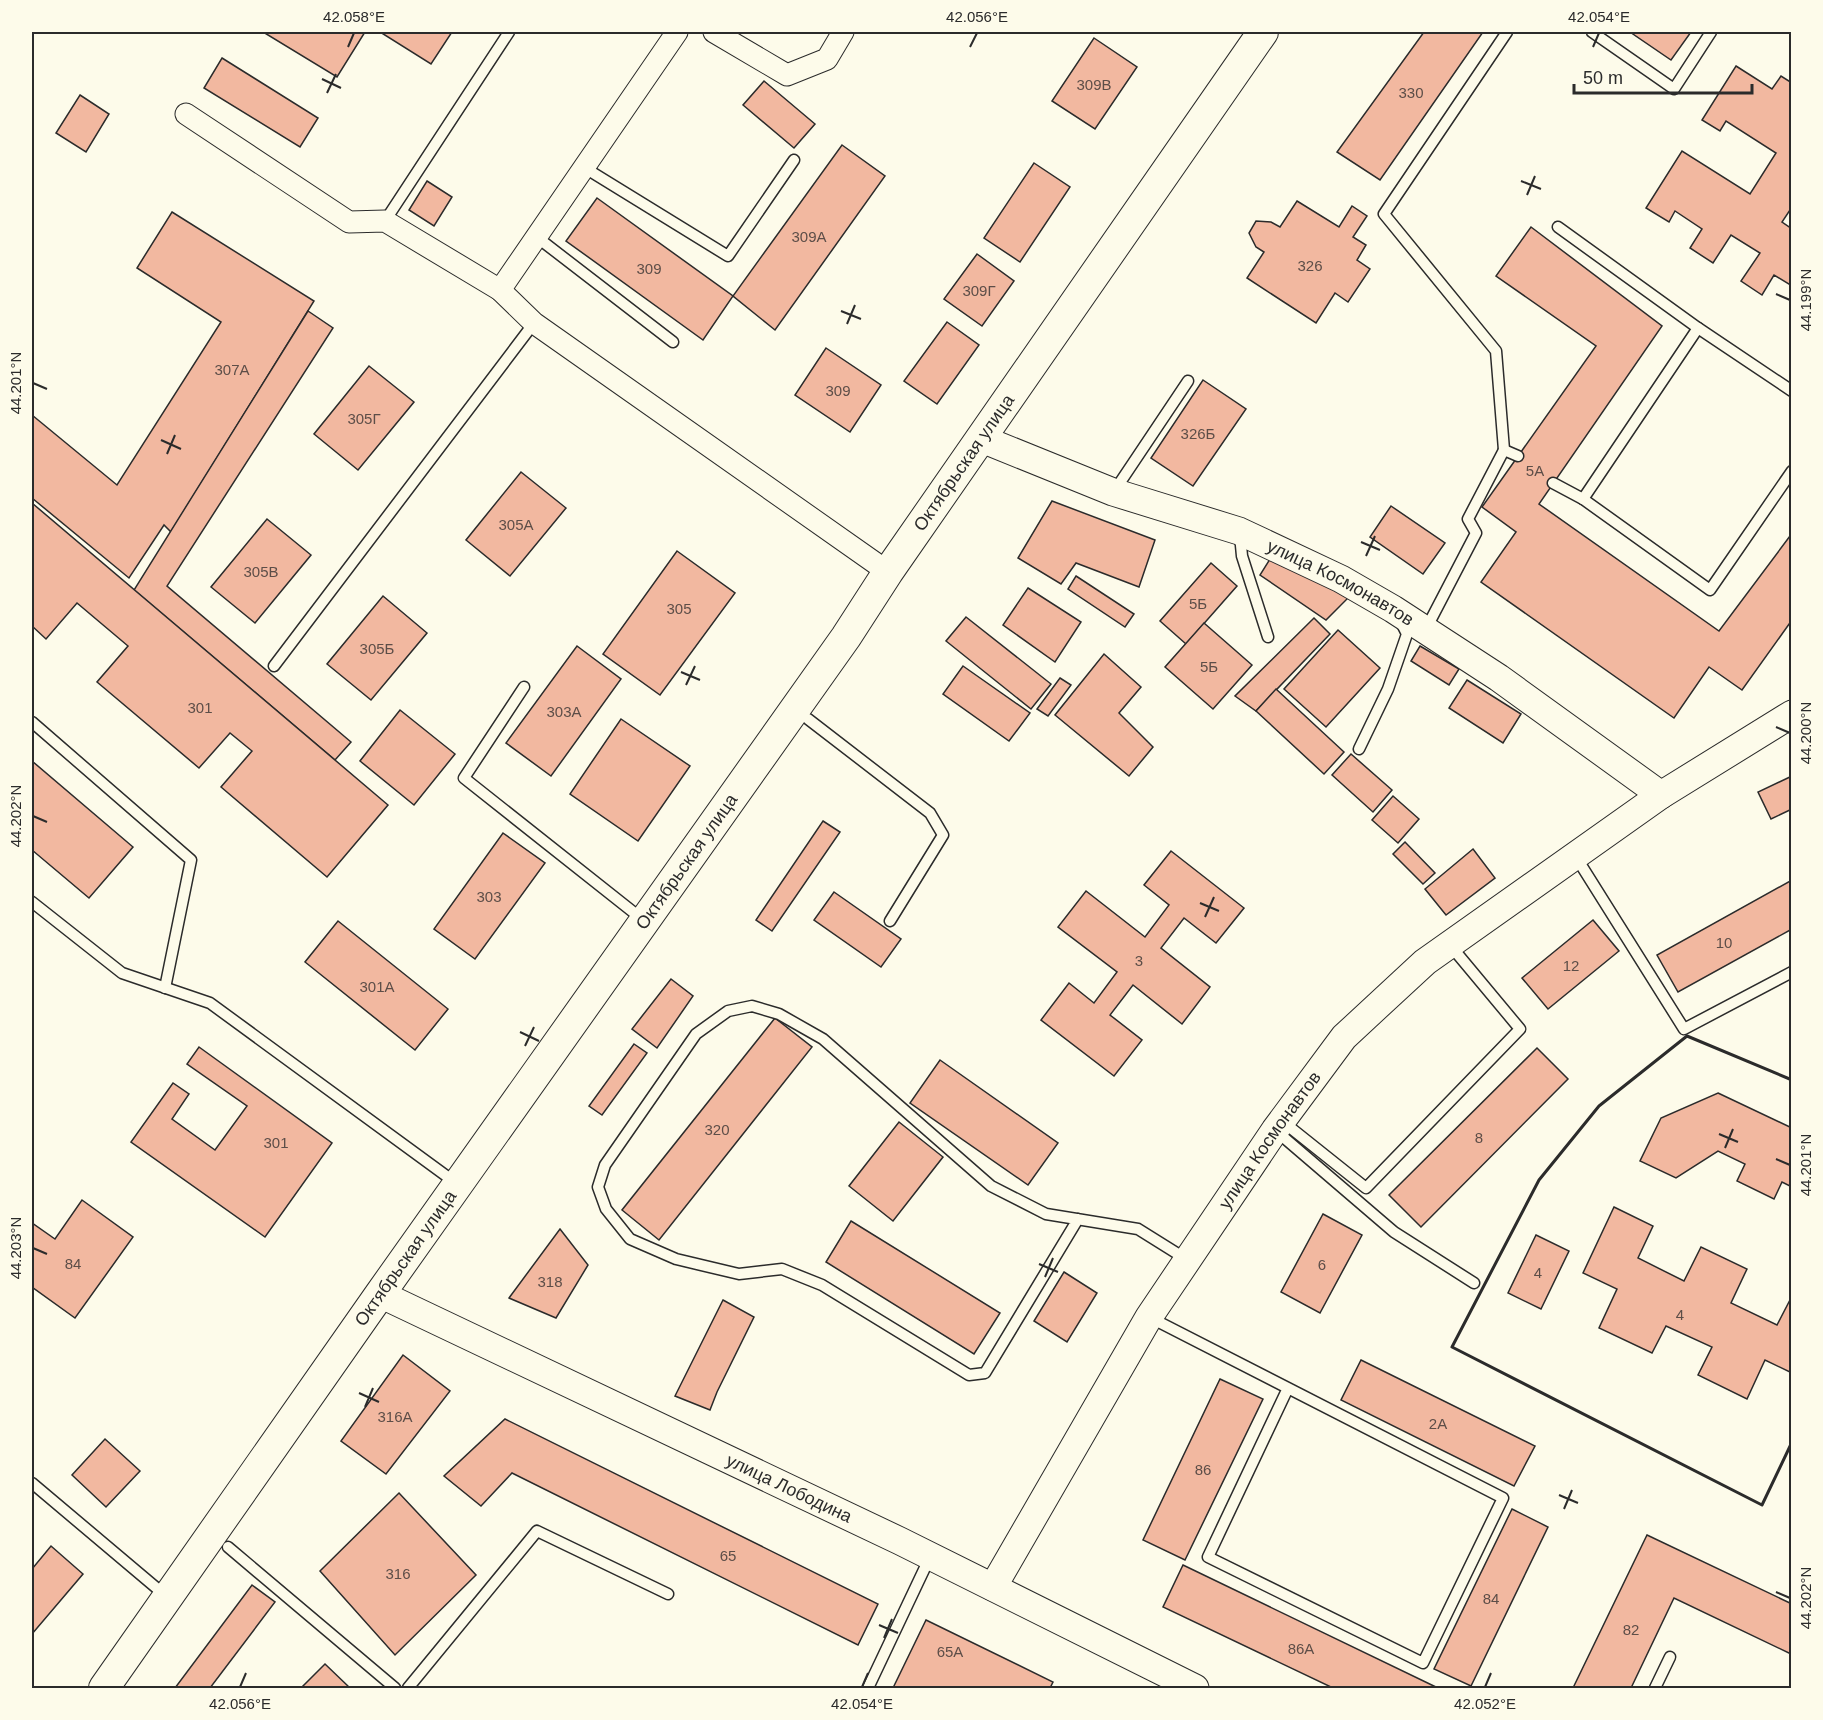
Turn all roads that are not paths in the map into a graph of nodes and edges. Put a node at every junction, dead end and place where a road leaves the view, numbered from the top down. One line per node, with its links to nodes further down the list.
1 (509, 32): 13 (lane)
2 (677, 32): 12 (street)
3 (714, 32): 4 (street)
4 (843, 32)
5 (1263, 32): 22 (main road, Октябрьская улица)
6 (1283, 32): 22 (main road, Октябрьская улица)
7 (1507, 32): 23 (lane)
8 (1592, 32): 9 (lane)
9 (1711, 32)
10 (186, 114): 13 (street)
11 (794, 160): 12 (lane)
12 (585, 168): 15 (street)
13 (385, 221): 16 (street)
14 (1558, 227): 18 (lane)
15 (538, 238): 16 (street); 19 (lane)
16 (500, 290): 17 (street)
17 (534, 323): 30 (street); 34 (lane)
18 (1698, 328): 21 (lane); 28 (lane)
19 (673, 342)
20 (1188, 381): 27 (lane)
21 (1791, 391)
22 (990, 441): 27 (street, улица Космонавтов); 30 (main road, Октябрьская улица); 37 (main road, Октябрьская улица)
23 (1504, 450): 24 (lane); 32 (lane)
24 (1518, 456)
25 (1791, 471): 28 (lane)
26 (1553, 483): 28 (lane)
27 (1113, 492): 29 (street, улица Космонавтов)
28 (1583, 499)
29 (1239, 531): 31 (street, улица Космонавтов); 33 (lane)
30 (888, 572): 43 (main road, Октябрьская улица)
31 (1393, 609): 32 (street, улица Космонавтов); 39 (lane)
32 (1426, 629): 40 (street, улица Космонавтов)
33 (1268, 637)
34 (274, 666)
35 (524, 687): 43 (lane)
36 (1791, 714): 40 (street, улица Космонавтов)
37 (807, 719): 44 (lane); 53 (main road, Октябрьская улица)
38 (32, 722): 47 (lane)
39 (1359, 749)
40 (1661, 795): 41 (street, улица Космонавтов)
41 (1576, 857): 45 (street, улица Космонавтов); 46 (lane)
42 (32, 902): 47 (lane)
43 (644, 921): 49 (main road, Октябрьская улица)
44 (890, 921)
45 (1449, 945): 48 (street, улица Космонавтов); 48 (lane)
46 (1791, 972)
47 (165, 988): 49 (lane)
48 (1279, 1125): 51 (street, улица Космонавтов); 52 (lane)
49 (459, 1185): 53 (main road, Октябрьская улица)
50 (1078, 1219): 50 (lane); 51 (lane)
51 (1187, 1260): 54 (street, улица Космонавтов)
52 (1474, 1283)
53 (390, 1299): 57 (main road, Октябрьская улица); 58 (street, улица Лободина); 61 (main road, Октябрьская улица)
54 (1149, 1317): 55 (lane); 59 (street, улица Космонавтов)
55 (1288, 1388): 55 (lane)
56 (32, 1483): 61 (lane)
57 (228, 1547): 64 (main road, Октябрьская улица); 65 (lane)
58 (930, 1557): 59 (street, улица Лободина); 67 (lane)
59 (993, 1587): 68 (street, улица Лободина)
60 (668, 1594): 66 (lane)
61 (169, 1598): 63 (main road, Октябрьская улица)
62 (1670, 1657): 69 (lane)
63 (104, 1689)
64 (128, 1689)
65 (395, 1689)
66 (408, 1689)
67 (868, 1689)
68 (1195, 1689)
69 (1655, 1689)

